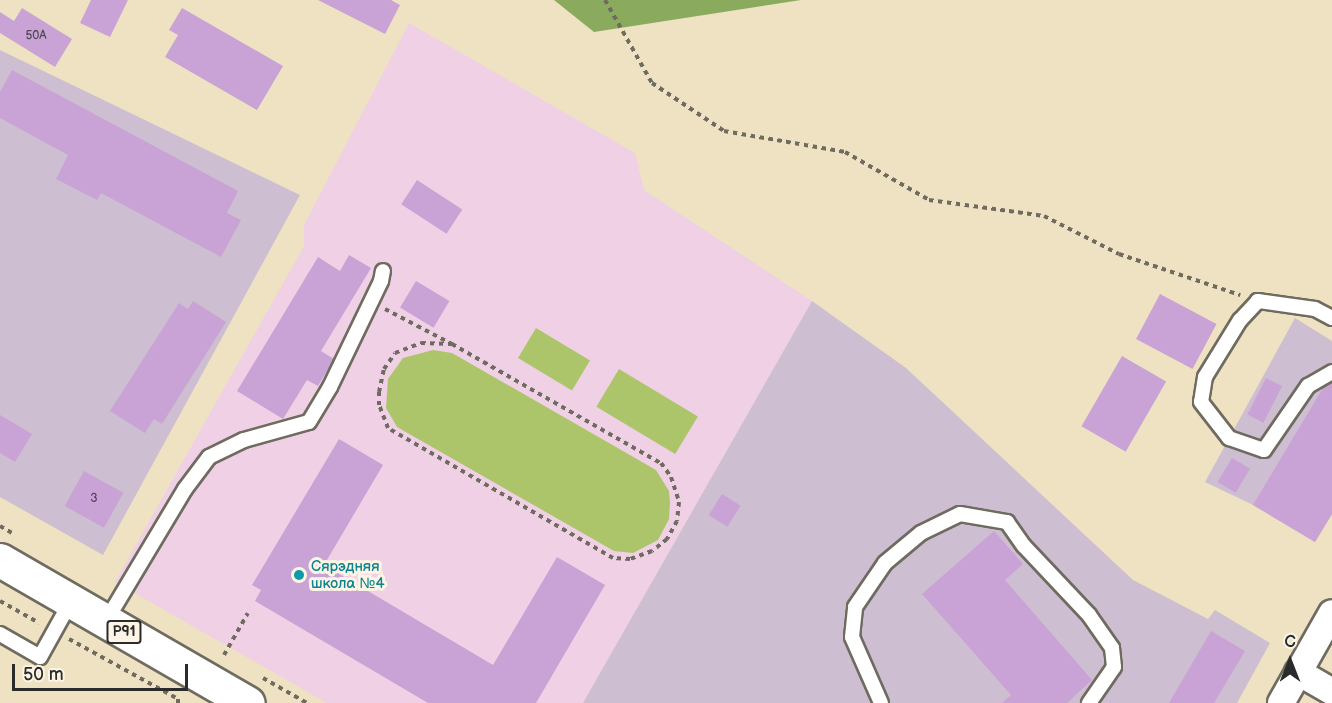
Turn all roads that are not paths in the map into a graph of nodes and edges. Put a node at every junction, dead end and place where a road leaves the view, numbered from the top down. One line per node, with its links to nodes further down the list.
1 (383, 271): 7 (lane)
2 (1332, 318): 3 (lane)
3 (1332, 372)
4 (0, 560): 5 (main road, Р91)
5 (71, 601): 7 (main road, Р91); 8 (lane)
6 (1332, 613): 9 (street)
7 (106, 621): 11 (main road, Р91)
8 (0, 634)
9 (1298, 672): 10 (street); 14 (street)
10 (1332, 692)
11 (248, 703)
12 (881, 703): 13 (lane)
13 (1089, 703)
14 (1281, 703)

